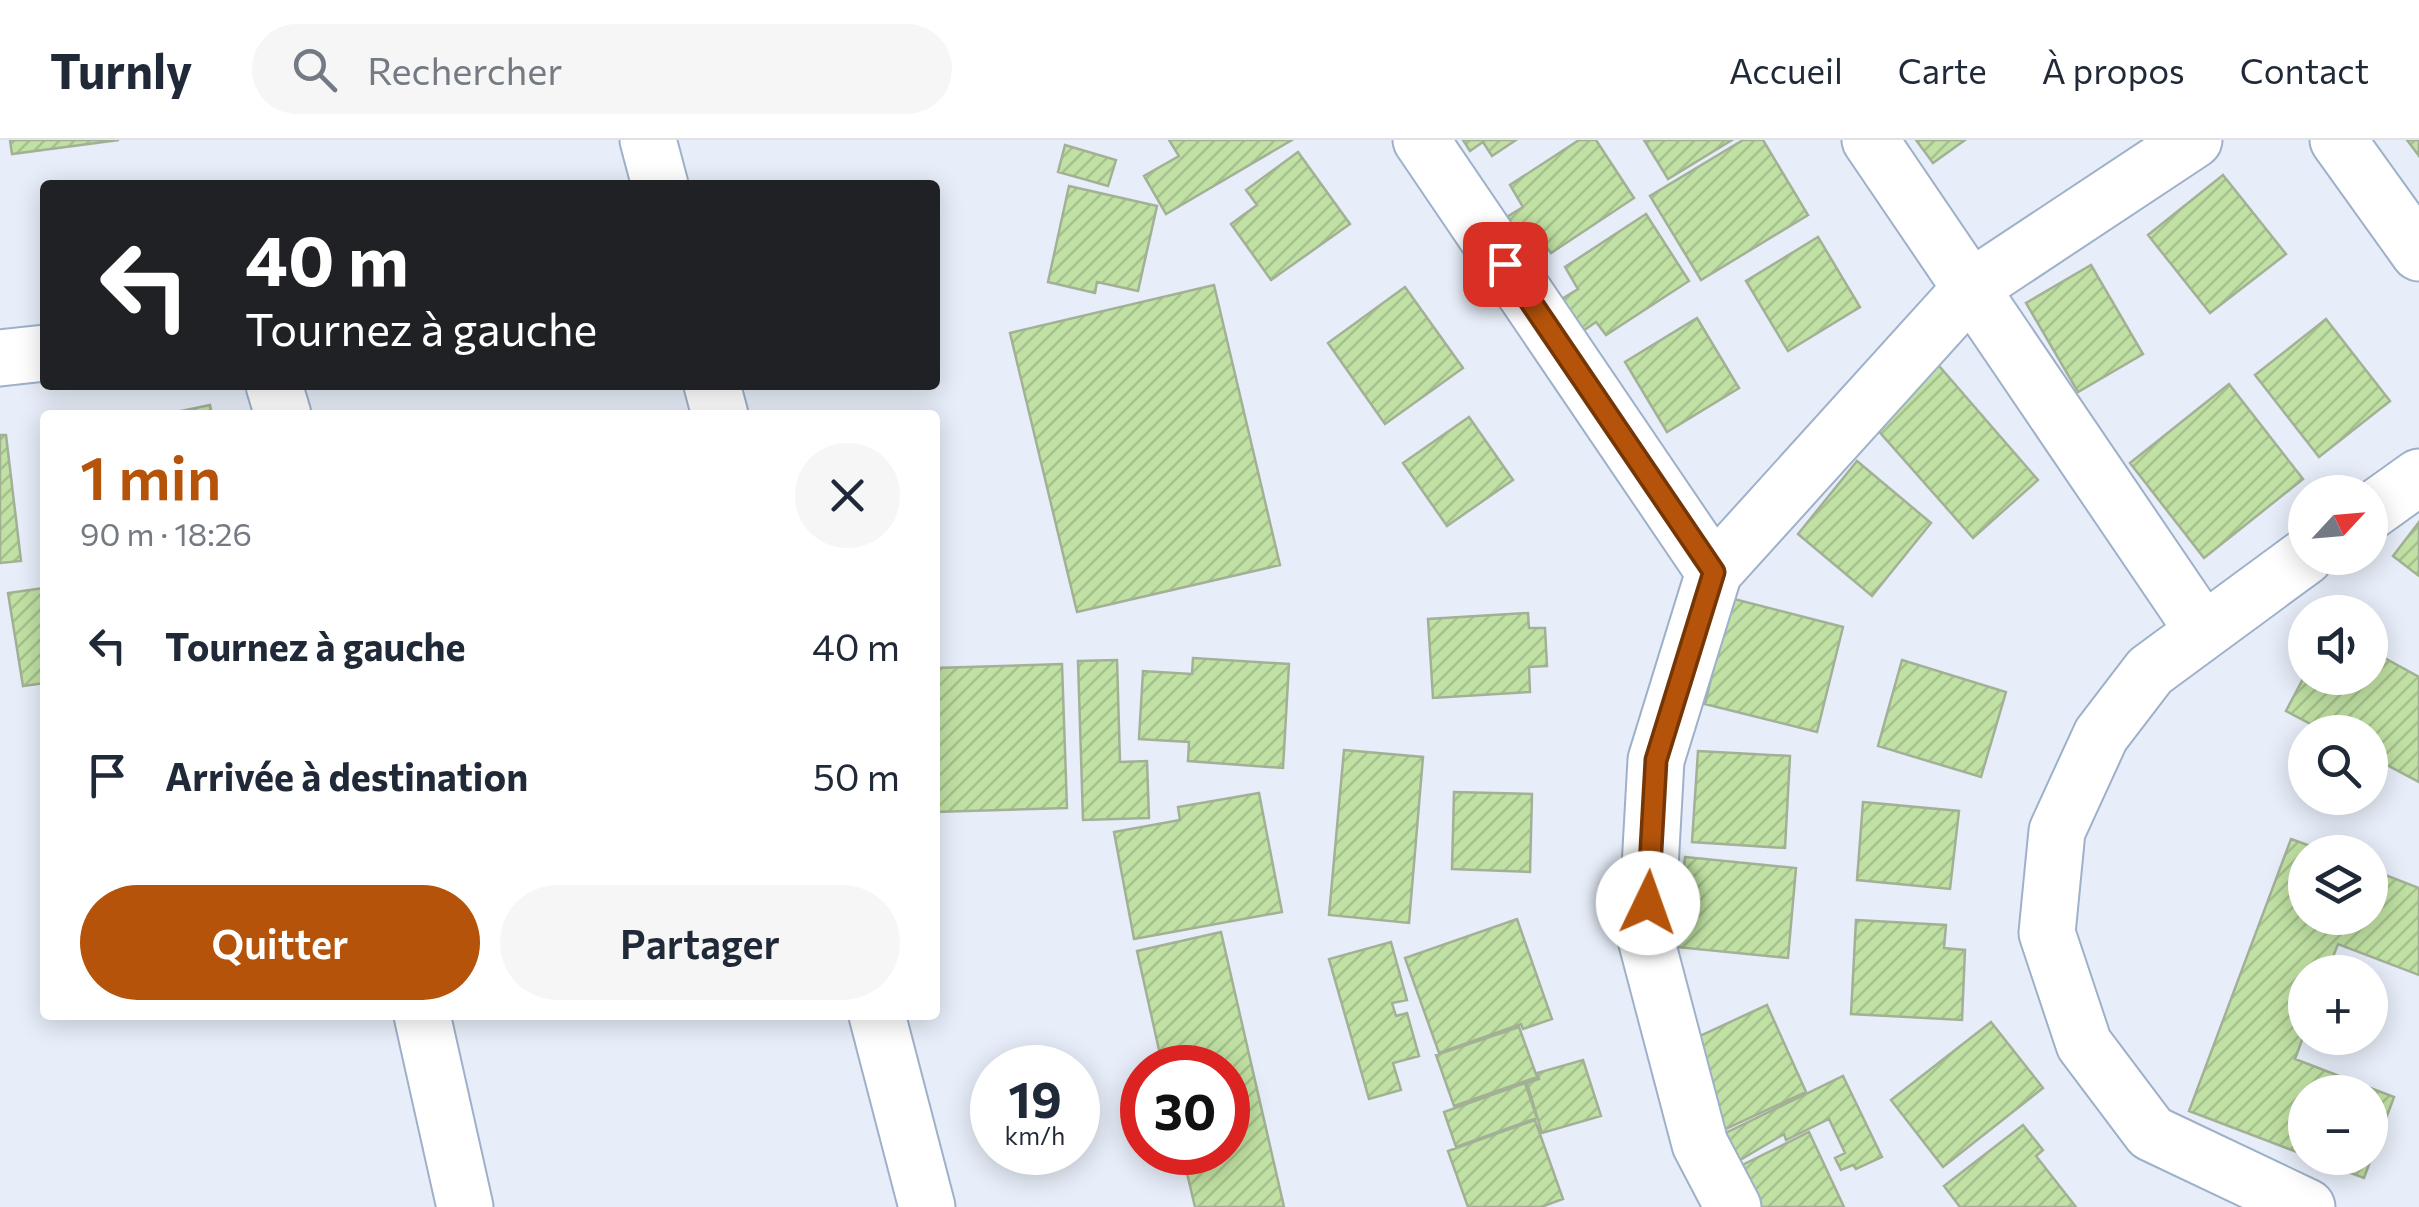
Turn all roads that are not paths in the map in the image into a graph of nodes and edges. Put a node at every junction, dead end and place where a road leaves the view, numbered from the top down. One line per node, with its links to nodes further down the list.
1 (648, 140): 6 (street)
2 (1421, 140): 14 (street)
3 (1870, 140): 8 (street)
4 (2194, 140): 8 (street)
5 (2338, 140): 7 (street)
6 (659, 180)
7 (2419, 253)
8 (1972, 287): 14 (street); 15 (street)
9 (40, 354): 10 (street)
10 (0, 358)
11 (2419, 478): 12 (street)
12 (2388, 500)
13 (2288, 569): 15 (street)
14 (1714, 572): 20 (street)
15 (2202, 629): 21 (street)
16 (423, 1020): 18 (street)
17 (878, 1020): 19 (street)
18 (465, 1207)
19 (927, 1207)
20 (1733, 1207)
21 (2307, 1207)

